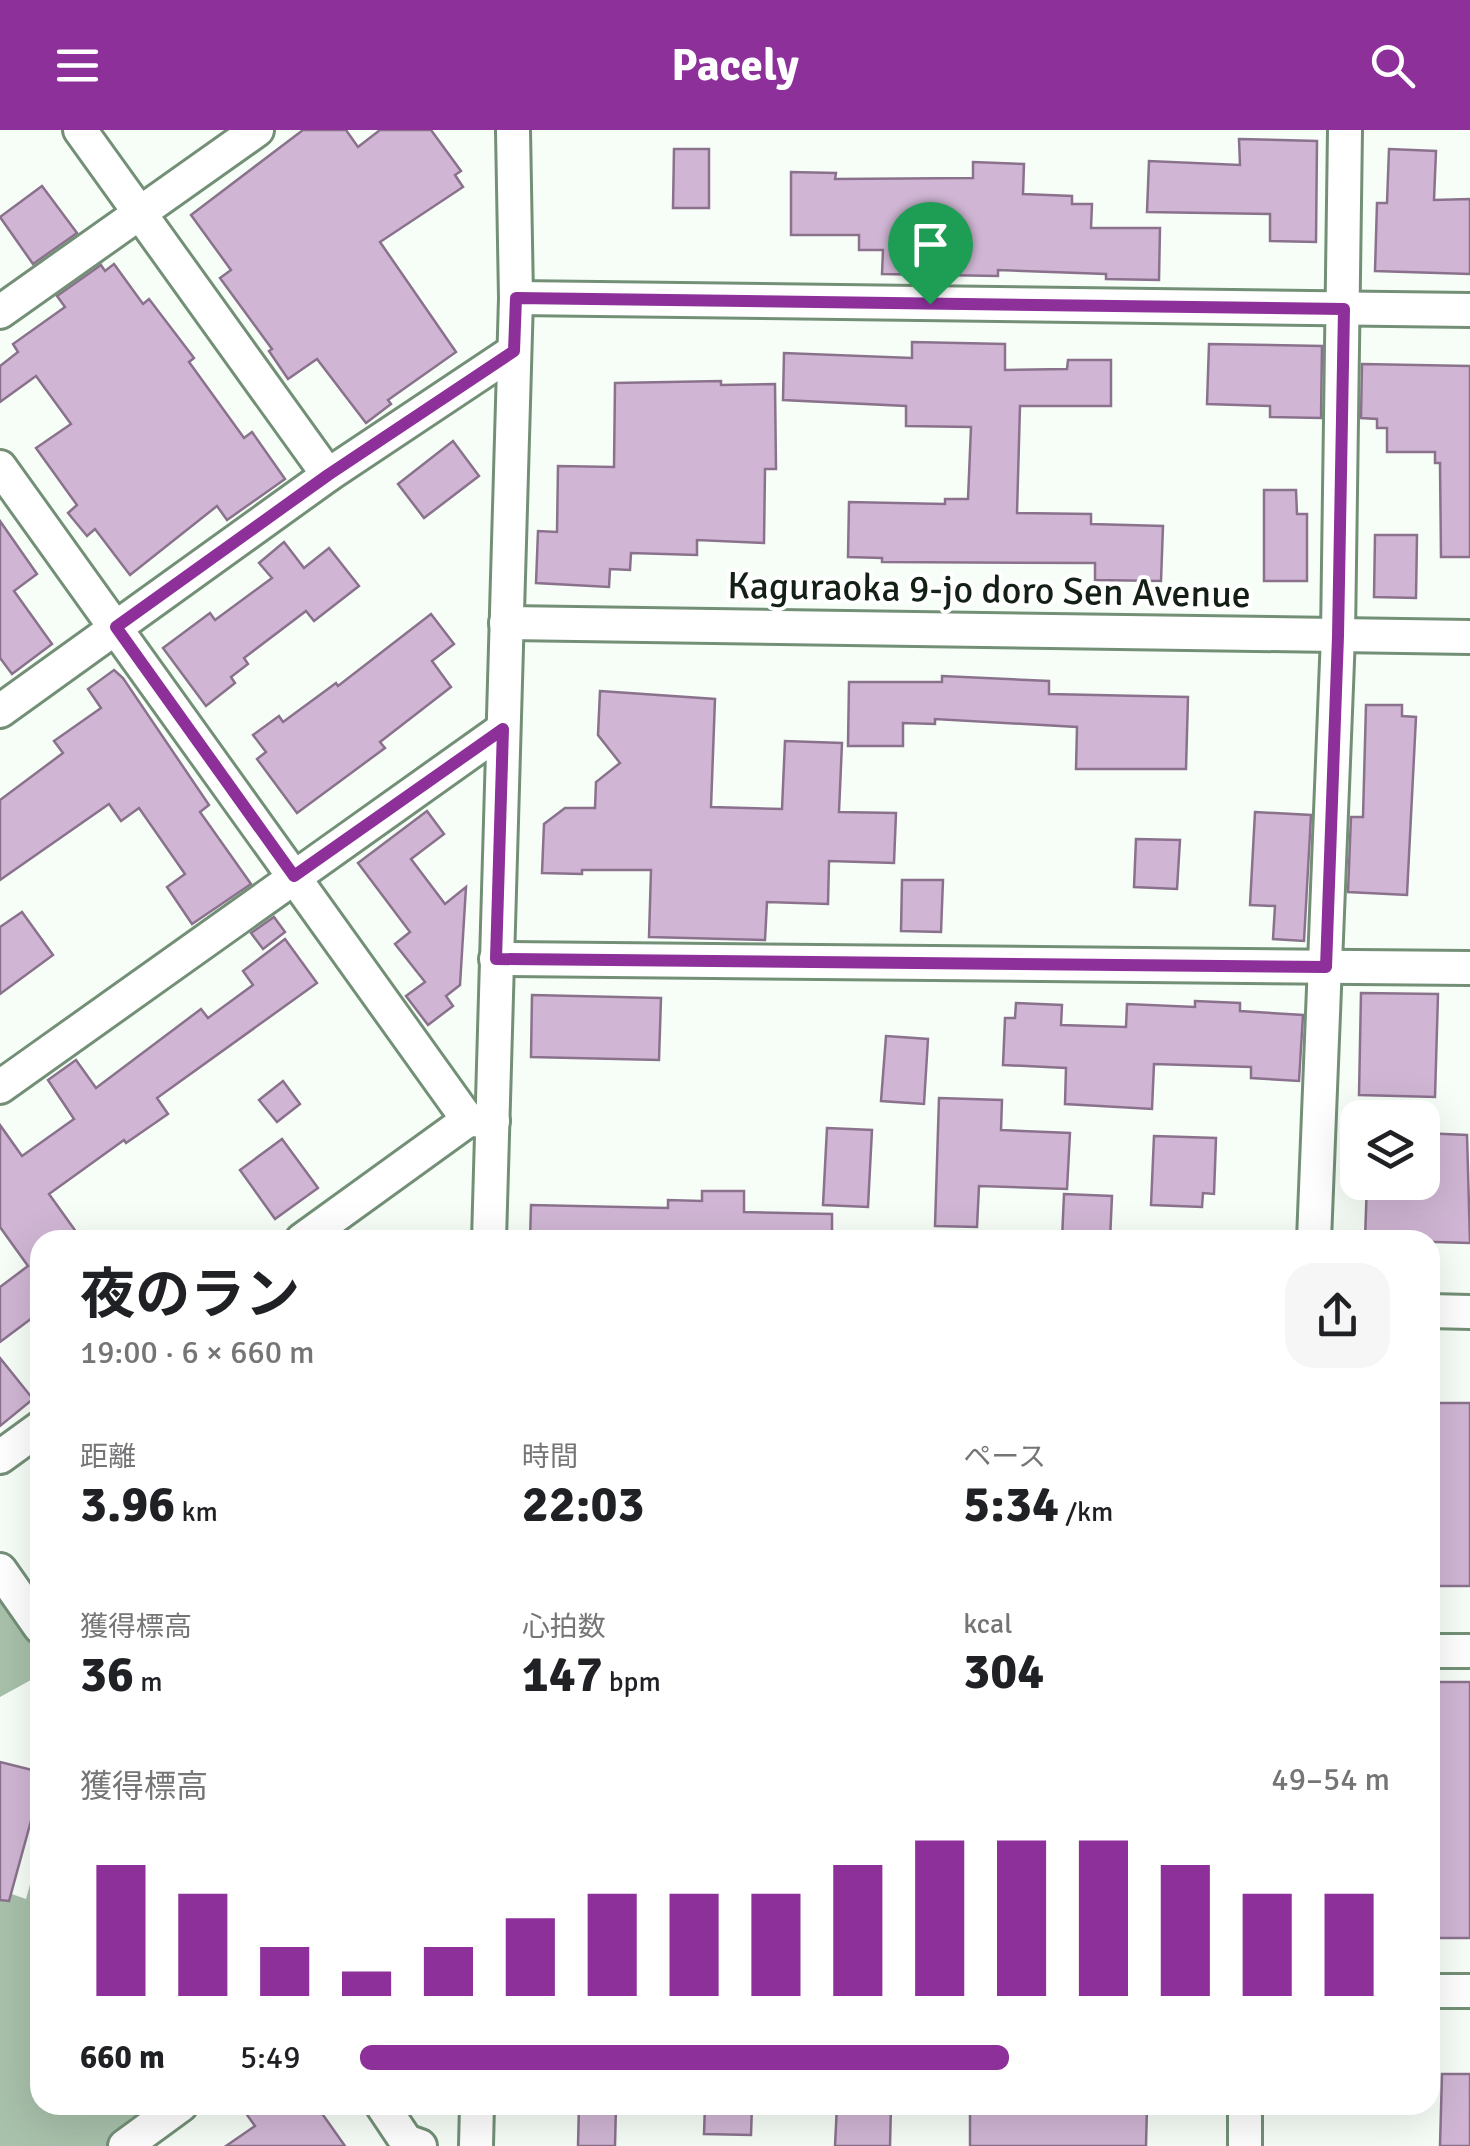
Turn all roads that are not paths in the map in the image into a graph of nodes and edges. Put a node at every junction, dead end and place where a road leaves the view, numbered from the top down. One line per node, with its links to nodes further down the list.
1 (80, 130): 5 (street)
2 (257, 130): 5 (street)
3 (513, 130): 6 (street)
4 (1345, 130): 7 (street)
5 (140, 212): 9 (street); 12 (street)
6 (516, 298): 7 (street); 10 (street)
7 (1344, 309): 8 (street); 15 (street)
8 (1470, 310)
9 (0, 312)
10 (514, 351): 12 (street); 13 (street)
11 (0, 466): 14 (street)
12 (328, 475): 14 (street)
13 (506, 623): 15 (street, Kaguraoka 9-jo doro Sen Avenue); 18 (street)
14 (116, 627): 17 (street); 19 (street)
15 (1338, 636): 16 (street, Kaguraoka 9-jo doro Sen Avenue); 21 (street)
16 (1470, 637)
17 (0, 711)
18 (503, 729): 19 (street); 20 (street)
19 (294, 876): 23 (street); 24 (street)
20 (496, 959): 21 (street); 24 (street)
21 (1326, 967): 22 (street); 27 (street)
22 (1470, 968)
23 (0, 1087)
24 (480, 1121): 25 (street); 26 (street)
25 (317, 1230)
26 (488, 1230)
27 (1314, 1230)
28 (1440, 1311): 29 (street)
29 (1470, 1312)
30 (30, 1435): 31 (street)
31 (0, 1457)
32 (0, 1570): 33 (street)
33 (30, 1613)
34 (1440, 1651): 35 (street)
35 (1470, 1651)
36 (1440, 1991): 37 (street)
37 (1470, 1992)
38 (168, 2115): 42 (street)
39 (389, 2115): 43 (street)
40 (477, 2115): 44 (street)
41 (1245, 2115): 45 (street)
42 (125, 2146)
43 (420, 2146)
44 (476, 2146)
45 (1245, 2146)

